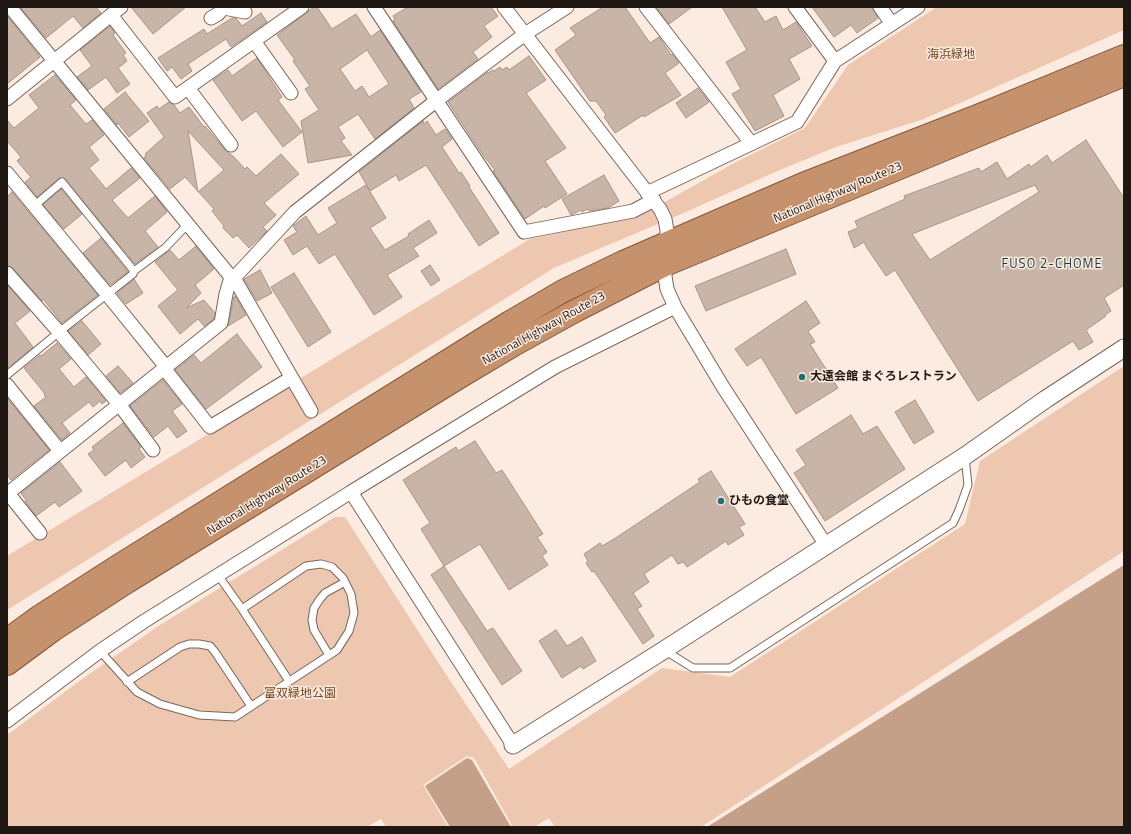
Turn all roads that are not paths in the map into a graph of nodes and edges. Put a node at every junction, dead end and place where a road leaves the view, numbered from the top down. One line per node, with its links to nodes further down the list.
1 (10, 7): 18 (street)
2 (302, 7): 16 (street)
3 (374, 7): 24 (street)
4 (504, 7): 15 (street)
5 (567, 7): 15 (street)
6 (646, 7): 25 (street)
7 (795, 7): 19 (street)
8 (880, 7): 14 (street)
9 (918, 7): 14 (street)
10 (224, 8): 12 (street); 13 (street)
11 (114, 10): 18 (street); 21 (street)
12 (245, 12)
13 (211, 18)
14 (892, 24): 19 (street)
15 (525, 34): 24 (street); 28 (street)
16 (254, 41): 21 (street); 22 (street)
17 (1124, 56): 31 (highway, National Highway Route 23)
18 (54, 61): 23 (street); 30 (street)
19 (835, 61): 25 (street)
20 (1124, 75): 32 (highway, National Highway Route 23)
21 (188, 88): 26 (street)
22 (291, 93)
23 (7, 99)
24 (437, 100): 28 (street); 35 (street)
25 (751, 143): 28 (street)
26 (232, 145)
27 (7, 173): 29 (street)
28 (651, 196): 31 (street)
29 (34, 206): 33 (lane); 36 (street)
30 (188, 224): 33 (lane); 35 (street)
31 (667, 243): 32 (street); 56 (highway, National Highway Route 23)
32 (665, 266): 37 (street); 60 (highway, National Highway Route 23)
33 (134, 271): 36 (lane)
34 (7, 273): 38 (street)
35 (233, 277): 40 (street); 42 (street)
36 (107, 294): 38 (lane); 40 (street)
37 (675, 307): 49 (street); 52 (street)
38 (59, 332): 41 (lane); 44 (street)
39 (1124, 348): 48 (street)
40 (165, 367): 42 (street); 44 (street)
41 (7, 375)
42 (292, 378): 45 (street)
43 (7, 385): 47 (street)
44 (119, 404): 46 (street); 47 (street)
45 (310, 412)
46 (153, 450)
47 (60, 451): 50 (street)
48 (965, 456): 52 (street); 57 (lane)
49 (351, 492): 53 (street); 65 (street)
50 (7, 493): 51 (street)
51 (40, 532)
52 (826, 545): 57 (street)
53 (218, 575): 55 (lane); 58 (street)
54 (345, 582): 55 (lane); 59 (lane); 59 (lane)
55 (242, 609): 61 (lane)
56 (7, 640)
57 (664, 650): 65 (street)
58 (100, 651): 62 (lane); 64 (street)
59 (329, 655): 61 (lane)
60 (7, 664)
61 (289, 681): 63 (lane)
62 (127, 682): 63 (lane); 63 (lane)
63 (251, 706)
64 (7, 721)
65 (512, 745)

